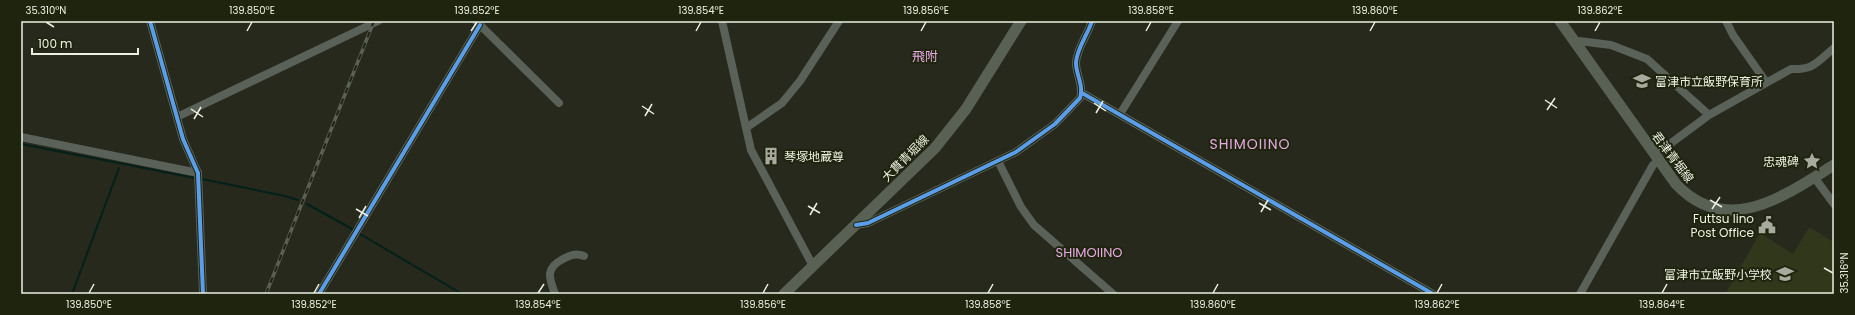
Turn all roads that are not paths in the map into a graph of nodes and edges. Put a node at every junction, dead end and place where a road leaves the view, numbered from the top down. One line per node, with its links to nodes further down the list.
1 (150, 21): 18 (street)
2 (378, 21): 18 (street)
3 (722, 21): 19 (street)
4 (839, 21): 19 (street)
5 (1021, 21): 27 (main road, 大貫青堀線)
6 (1092, 21): 14 (street)
7 (1178, 21): 16 (street)
8 (1560, 21): 11 (main road, 君津青堀線)
9 (1726, 21): 13 (street)
10 (478, 23): 15 (street); 31 (street)
11 (1575, 43): 17 (street); 21 (main road, 君津青堀線)
12 (1834, 48): 13 (street)
13 (1766, 82): 17 (street)
14 (1082, 93): 16 (street); 22 (street)
15 (559, 103)
16 (1120, 114): 35 (street)
17 (1709, 115): 21 (street)
18 (177, 117): 24 (street)
19 (746, 128): 29 (street)
20 (21, 137): 24 (street)
21 (1657, 158): 25 (main road, 君津青堀線); 36 (street)
22 (998, 161): 27 (street); 34 (street)
23 (1834, 165): 25 (main road, 君津青堀線)
24 (198, 173): 30 (street)
25 (1814, 177): 26 (street)
26 (1834, 204)
27 (856, 225): 29 (main road, 大貫青堀線)
28 (584, 256): 32 (street)
29 (813, 266): 33 (main road, 大貫青堀線)
30 (203, 294)
31 (318, 294)
32 (555, 294)
33 (784, 294)
34 (1113, 294)
35 (1433, 294)
36 (1580, 294)

